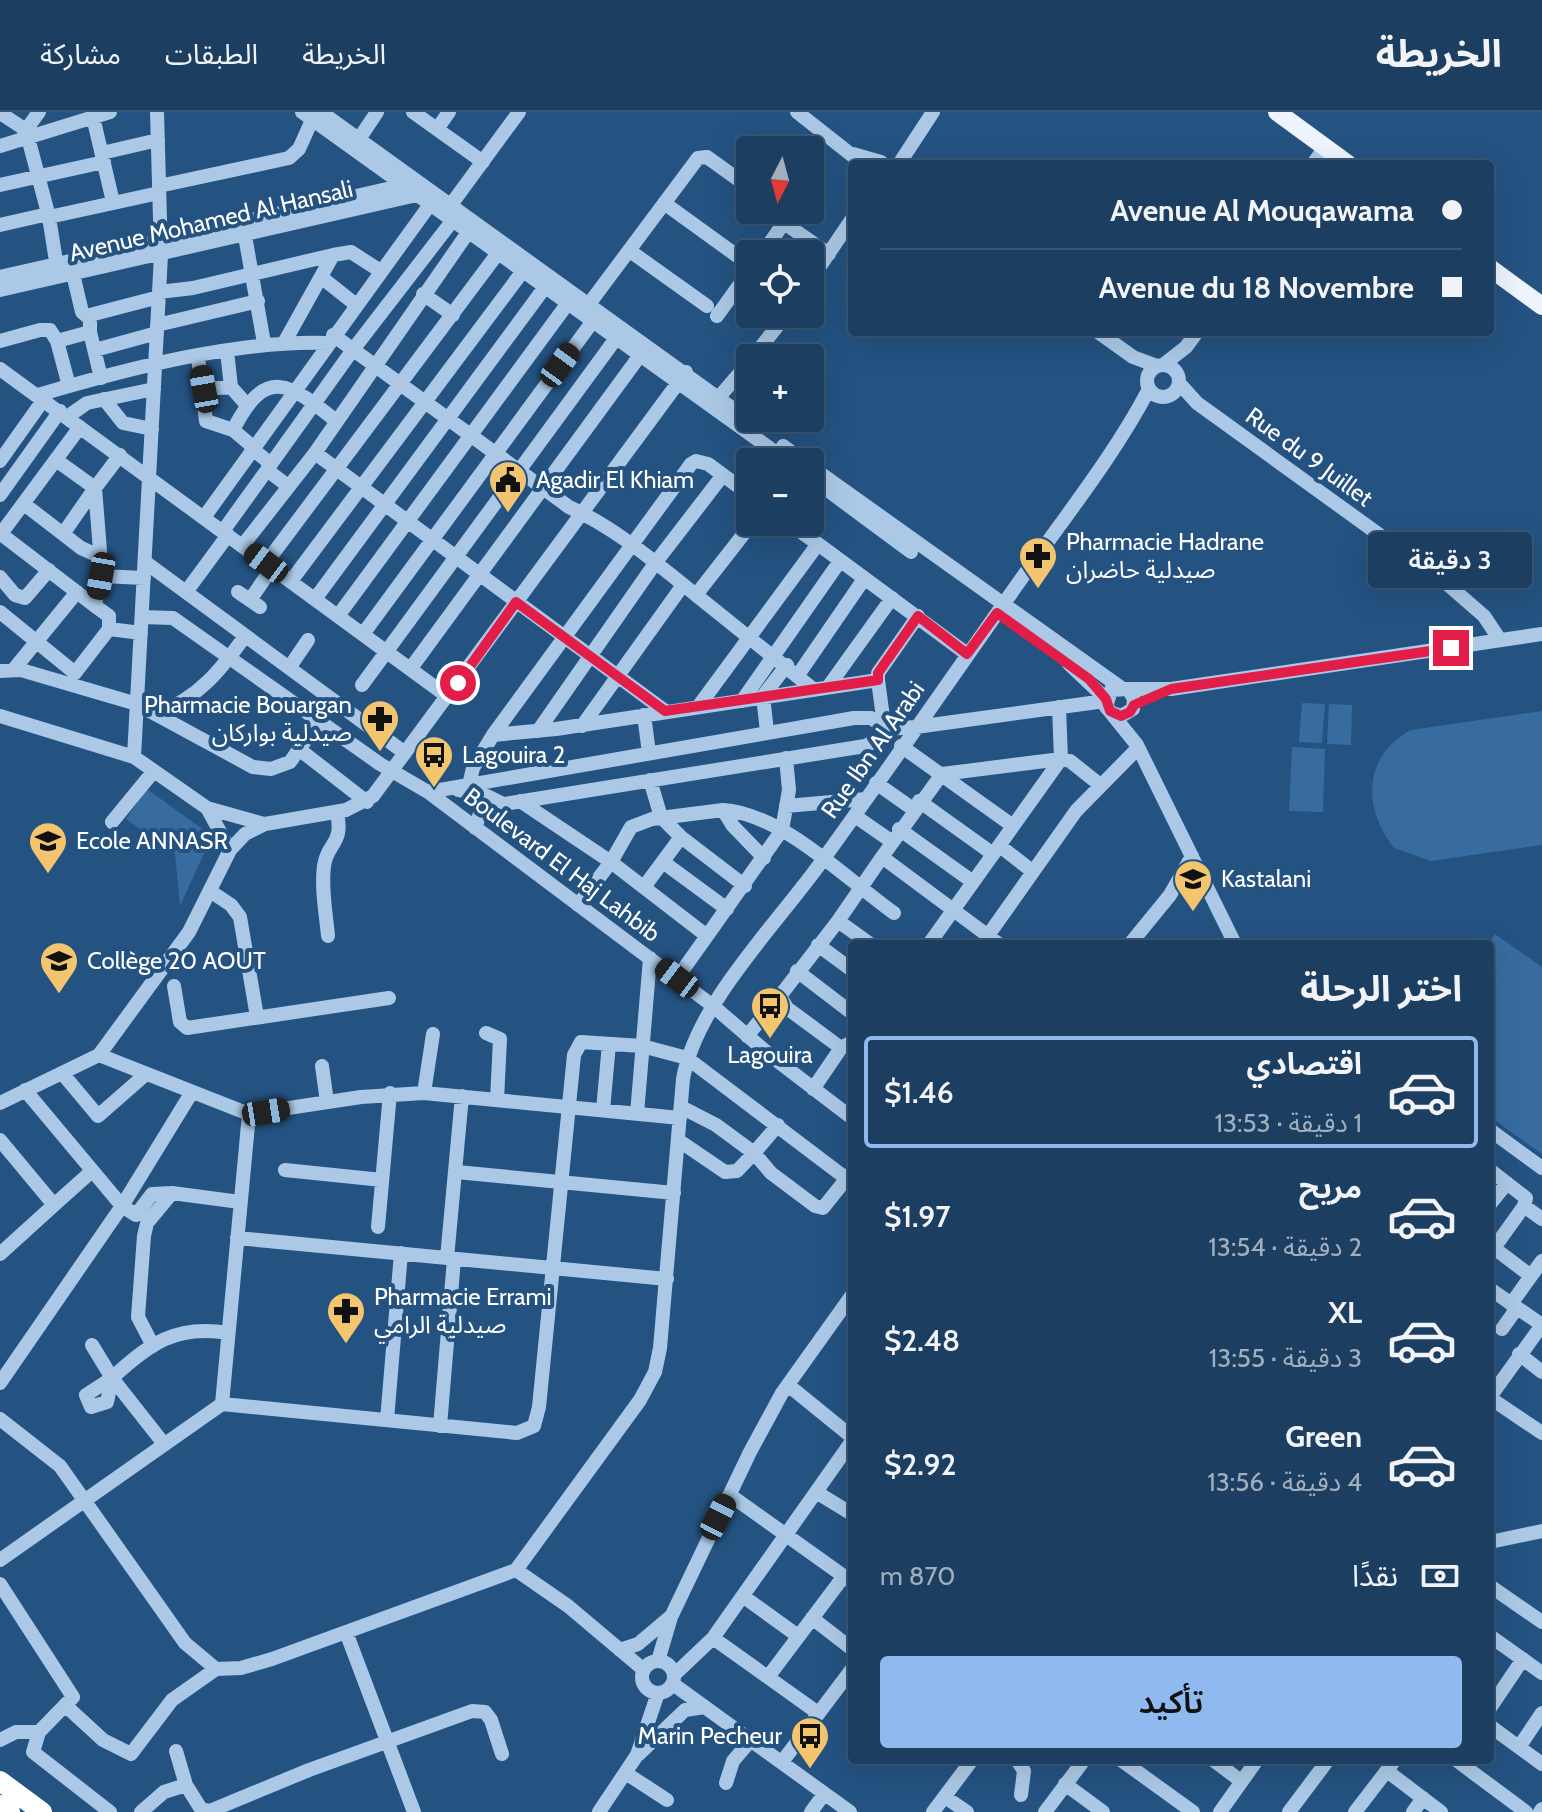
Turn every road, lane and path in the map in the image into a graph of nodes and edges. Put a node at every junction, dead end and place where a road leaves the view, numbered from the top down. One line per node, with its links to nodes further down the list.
1 (39, 112): 16 (street)
2 (110, 112): 13 (street)
3 (157, 112): 18 (street)
4 (377, 112): 17 (street)
5 (449, 112): 15 (street)
6 (519, 112): 26 (street)
7 (797, 112): 22 (street)
8 (933, 112): 23 (street)
9 (1277, 112): 20 (main road)
10 (5, 114): 16 (street)
11 (318, 114): 17 (street); 30 (street); 31 (street)
12 (419, 114): 15 (street)
13 (93, 117): 14 (street); 21 (street)
14 (65, 118): 16 (street)
15 (437, 129): 26 (street)
16 (27, 134): 19 (street); 27 (street)
17 (359, 139): 31 (street)
18 (158, 140): 21 (street); 30 (street)
19 (0, 146)
20 (1325, 147): 24 (street); 25 (main road)
21 (103, 158): 27 (street); 32 (street)
22 (858, 159)
23 (890, 160)
24 (1316, 160)
25 (1343, 160)
26 (483, 162): 34 (street)
27 (39, 176): 29 (street); 35 (street)
28 (736, 178): 33 (street)
29 (0, 185)
30 (159, 190): 32 (street); 41 (street)
31 (422, 192): 34 (street); 40 (street, Avenue Mohamed Al Hansali); 41 (street, Avenue Mohamed Al Hansali); 48 (street)
32 (113, 202): 35 (street)
33 (664, 203): 42 (street); 46 (street)
34 (451, 213): 39 (street); 63 (street); 84 (street)
35 (48, 216): 37 (street); 51 (street)
36 (797, 224): 44 (street)
37 (0, 225)
38 (848, 225): 44 (street)
39 (469, 231): 43 (street); 59 (street)
40 (245, 236): 41 (street, Avenue Mohamed Al Hansali); 52 (street)
41 (161, 248): 51 (street, Avenue Mohamed Al Hansali); 58 (street)
42 (630, 251): 55 (street); 63 (street)
43 (498, 253): 49 (street); 65 (street)
44 (829, 254): 47 (street)
45 (333, 255): 48 (street); 52 (street); 54 (street)
46 (736, 257)
47 (824, 261)
48 (379, 270): 62 (street)
49 (523, 271): 56 (street); 70 (street)
50 (1494, 271): 64 (main road)
51 (63, 272): 53 (street, Avenue Mohamed Al Hansali); 57 (street, Avenue Mohamed Al Hansali); 67 (street)
52 (254, 273): 58 (street); 60 (street)
53 (0, 277)
54 (321, 277): 62 (street); 78 (street)
55 (736, 277)
56 (545, 287): 61 (street); 81 (street)
57 (0, 290)
58 (159, 294): 67 (street); 69 (street)
59 (423, 294): 65 (street); 89 (street)
60 (258, 301): 69 (street); 77 (street)
61 (568, 303): 66 (street); 118 (street)
62 (355, 304): 74 (street)
63 (589, 304): 92 (street)
64 (1542, 306)
65 (453, 315): 96 (street)
66 (593, 321): 73 (street); 124 (street)
67 (89, 324): 76 (street); 82 (street)
68 (776, 328): 79 (street)
69 (157, 329): 82 (street); 88 (street)
70 (476, 331): 81 (street); 107 (street)
71 (1104, 336): 87 (street)
72 (1194, 336): 80 (street)
73 (617, 337): 85 (street); 130 (street)
74 (330, 339): 78 (street); 84 (street); 102 (street)
75 (0, 341): 76 (street)
76 (57, 341): 98 (street)
77 (264, 343): 78 (street); 83 (street)
78 (284, 343)
79 (763, 344)
80 (1186, 347): 90 (street); 95 (street)
81 (498, 348): 112 (street)
82 (95, 350): 94 (street)
83 (227, 351): 86 (street); 99 (street)
84 (352, 351): 89 (street); 110 (street)
85 (641, 354): 92 (street); 140 (street)
86 (198, 357): 88 (street); 101 (street)
87 (1133, 357): 90 (street); 97 (street)
88 (155, 365): 94 (street); 100 (street)
89 (373, 365): 96 (street); 114 (street)
90 (1160, 365): 95 (street, Rue du 9 Juillet); 97 (street, Rue Ibn Al Arabi)
91 (0, 369): 104 (street)
92 (683, 377): 106 (street); 144 (street)
93 (736, 377): 106 (street)
94 (101, 378): 98 (street)
95 (1178, 380): 103 (street, Rue Ibn Al Arabi); 108 (street, Rue du 9 Juillet)
96 (400, 384): 107 (street); 129 (street)
97 (1148, 384): 103 (street, Rue du 9 Juillet); 113 (street, Rue Ibn Al Arabi)
98 (69, 386): 104 (street)
99 (231, 387): 101 (street); 109 (street)
100 (154, 389): 105 (street); 116 (street)
101 (204, 389): 117 (street)
102 (295, 389): 109 (street); 110 (street); 119 (street)
103 (1166, 396): 108 (street, Rue du 9 Juillet); 113 (street, Rue Ibn Al Arabi)
104 (41, 397): 111 (street); 120 (street)
105 (104, 399): 111 (street); 116 (street)
106 (716, 400): 121 (street); 122 (street)
107 (425, 401): 112 (street); 137 (street)
108 (1197, 403): 192 (street, Rue du 9 Juillet)
109 (246, 404): 117 (street)
110 (315, 404): 114 (street); 128 (street)
111 (63, 414): 115 (street); 127 (street)
112 (448, 418): 118 (street); 143 (street)
113 (1134, 418): 179 (street, Rue Ibn Al Arabi)
114 (336, 421): 123 (street)
115 (80, 427): 125 (street); 126 (street)
116 (152, 429): 133 (street)
117 (233, 430): 119 (street)
118 (472, 436): 124 (street); 147 (street)
119 (252, 447): 128 (street); 146 (street)
120 (4, 448): 127 (street)
121 (773, 448)
122 (785, 448)
123 (315, 453): 129 (street); 136 (street)
124 (495, 453): 130 (street); 153 (street)
125 (120, 455): 133 (street); 139 (street)
126 (56, 460): 134 (street); 139 (street)
127 (22, 465): 134 (street); 141 (street)
128 (269, 467): 136 (street); 148 (street)
129 (337, 469): 137 (street); 162 (street)
130 (520, 470): 140 (street); 158 (street)
131 (723, 475): 135 (street); 154 (street); 161 (street)
132 (824, 476): 179 (street)
133 (149, 478): 146 (street); 160 (street)
134 (42, 479): 142 (street)
135 (736, 485)
136 (288, 486): 156 (street)
137 (361, 487): 143 (street); 169 (street)
138 (824, 487): 179 (street)
139 (95, 488): 150 (street); 157 (street)
140 (544, 488): 144 (street); 164 (street)
141 (0, 495)
142 (24, 504): 145 (street); 150 (street)
143 (384, 505): 147 (street); 175 (street)
144 (582, 512): 154 (street); 177 (street)
145 (6, 516): 149 (street)
146 (205, 516): 148 (street)
147 (408, 522): 153 (street); 181 (street)
148 (226, 533): 156 (street); 172 (street)
149 (0, 534): 163 (street)
150 (63, 534): 157 (street)
151 (742, 536): 173 (street)
152 (807, 536): 155 (street)
153 (431, 540): 158 (street); 186 (street)
154 (630, 544): 161 (street); 188 (street)
155 (818, 544): 159 (street); 190 (street)
156 (243, 545): 162 (street)
157 (99, 556): 165 (street)
158 (456, 558): 164 (street); 194 (street)
159 (840, 561): 168 (street); 195 (street)
160 (145, 562): 167 (street); 172 (street)
161 (656, 562): 170 (street); 198 (street)
162 (269, 565): 169 (street); 176 (street)
163 (49, 570): 166 (street); 171 (street)
164 (479, 575): 177 (street); 200 (street)
165 (101, 576): 167 (street); 178 (street)
166 (0, 577)
167 (144, 578): 183 (street)
168 (864, 579): 174 (street); 202 (street)
169 (291, 581): 175 (street)
170 (683, 585): 173 (street); 203 (street)
171 (77, 592): 178 (street); 193 (street)
172 (186, 592): 189 (street)
173 (696, 595): 190 (street)
174 (892, 598): 182 (street); 207 (street)
175 (315, 599): 181 (street)
176 (249, 600)
177 (516, 602): 188 (street); 210 (street)
178 (95, 606): 184 (street)
179 (1000, 609): 196 (street, Rue Ibn Al Arabi); 208 (street); 214 (street)
180 (0, 612): 193 (street)
181 (338, 616): 186 (street)
182 (918, 616): 196 (street); 205 (street)
183 (142, 617): 185 (street); 197 (street, Boulevard El Haj Lahbib)
184 (109, 629): 185 (street); 204 (street)
185 (141, 633): 213 (street)
186 (363, 634): 194 (street)
187 (1542, 634): 192 (street)
188 (563, 635): 198 (street); 228 (street)
189 (245, 636): 197 (street); 199 (street)
190 (749, 636): 195 (street); 215 (street)
191 (308, 640): 199 (street)
192 (1500, 640): 209 (street)
193 (38, 641): 201 (street); 204 (street)
194 (386, 651): 200 (street); 206 (street)
195 (773, 654): 202 (street); 212 (street)
196 (967, 654): 225 (street, Rue Ibn Al Arabi)
197 (231, 657): 219 (street); 222 (street, Boulevard El Haj Lahbib)
198 (590, 657): 203 (street); 226 (street)
199 (289, 668): 232 (street)
200 (411, 668): 210 (street)
201 (7, 670): 204 (street)
202 (793, 670): 207 (street); 211 (street)
203 (617, 676): 218 (street); 223 (street)
204 (78, 680): 213 (street)
205 (878, 680): 207 (street); 224 (street)
206 (361, 685)
207 (820, 688): 211 (street)
208 (1124, 688): 209 (street); 214 (street); 217 (street)
209 (1171, 689): 217 (street)
210 (447, 696): 232 (street)
211 (763, 696): 212 (street); 227 (street)
212 (742, 701): 215 (street)
213 (137, 704): 219 (street); 234 (street)
214 (1108, 704): 216 (street); 217 (street); 230 (street)
215 (698, 707): 218 (street)
216 (1059, 707): 225 (street); 236 (street)
217 (1133, 707): 230 (street)
218 (665, 711): 220 (street)
219 (159, 713): 231 (street)
220 (644, 715): 223 (street); 233 (street)
221 (0, 716): 234 (street)
222 (320, 720): 231 (street); 237 (street, Boulevard El Haj Lahbib)
223 (582, 726): 226 (street)
224 (886, 727): 225 (street); 227 (street); 235 (street)
225 (916, 727): 229 (street, Rue Ibn Al Arabi)
226 (538, 731): 228 (street)
227 (767, 732): 233 (street)
228 (493, 735): 243 (street)
229 (901, 746): 239 (street); 241 (street, Rue Ibn Al Arabi)
230 (1138, 747): 242 (street); 266 (street)
231 (300, 750): 248 (street)
232 (405, 753): 237 (street)
233 (649, 753): 243 (street)
234 (134, 757): 238 (street)
235 (786, 758): 240 (street); 251 (street)
236 (1061, 759): 239 (street); 242 (street); 259 (street)
237 (392, 771): 245 (street, Boulevard El Haj Lahbib); 248 (street)
238 (153, 772): 252 (street); 257 (street)
239 (942, 774): 250 (street); 259 (street)
240 (650, 780): 247 (street); 256 (street)
241 (876, 783): 246 (street, Rue Ibn Al Arabi); 250 (street)
242 (1099, 784): 272 (street)
243 (469, 785): 244 (street)
244 (450, 789): 245 (street); 249 (street)
245 (428, 792): 260 (street, Boulevard El Haj Lahbib)
246 (866, 799): 251 (street); 255 (street, Rue Ibn Al Arabi)
247 (520, 801): 249 (street); 270 (street)
248 (367, 802): 254 (street)
249 (503, 804): 260 (street)
250 (916, 805): 262 (street); 265 (street)
251 (786, 806): 261 (street)
252 (207, 808): 258 (street); 264 (street)
253 (723, 810): 256 (street); 261 (street); 268 (street)
254 (337, 813): 258 (street); 283 (street)
255 (855, 816): 262 (street); 269 (street, Rue Ibn Al Arabi)
256 (661, 817): 263 (street); 270 (street)
257 (112, 822)
258 (265, 824): 264 (street)
259 (1013, 826): 265 (street)
260 (475, 828): 278 (street, Boulevard El Haj Lahbib)
261 (782, 830): 268 (street); 269 (street)
262 (895, 835): 267 (street); 273 (street)
263 (681, 837): 271 (street); 274 (street)
264 (230, 850): 277 (street)
265 (996, 850): 272 (street); 273 (street)
266 (1192, 856): 289 (street); 290 (street)
267 (882, 857): 276 (street); 280 (street)
268 (764, 858): 274 (street)
269 (823, 860): 276 (street); 299 (street, Rue Ibn Al Arabi)
270 (611, 862): 275 (street); 278 (street)
271 (663, 862): 275 (street); 279 (street)
272 (1032, 871): 288 (street)
273 (973, 882): 280 (street)
274 (745, 886): 279 (street)
275 (644, 887): 284 (street)
276 (860, 889): 281 (street); 282 (street)
277 (210, 891): 301 (street); 308 (street)
278 (578, 905): 292 (street, Boulevard El Haj Lahbib)
279 (727, 909): 284 (street)
280 (953, 910): 286 (street); 287 (street)
281 (894, 913)
282 (838, 921): 285 (street); 291 (street)
283 (328, 936)
284 (707, 936): 295 (street)
285 (864, 940)
286 (932, 940)
287 (989, 940)
288 (991, 940)
289 (1133, 940)
290 (1233, 940)
291 (818, 945): 293 (street); 294 (street)
292 (650, 958): 295 (street, Boulevard El Haj Lahbib); 307 (street)
293 (848, 967)
294 (797, 971): 297 (street); 300 (street)
295 (677, 978): 299 (street, Boulevard El Haj Lahbib)
296 (174, 986): 301 (street)
297 (780, 996): 304 (street); 306 (street)
298 (389, 998): 301 (street)
299 (713, 1006): 304 (street, Boulevard El Haj Lahbib); 309 (street, Rue Ibn Al Arabi)
300 (848, 1010)
301 (257, 1017)
302 (486, 1033): 319 (street)
303 (433, 1034): 317 (street)
304 (747, 1036): 313 (street, Boulevard El Haj Lahbib)
305 (609, 1044): 307 (street); 322 (street); 323 (street)
306 (846, 1045): 313 (street)
307 (642, 1046): 309 (street); 326 (street)
308 (99, 1055): 311 (street); 312 (street)
309 (687, 1058): 324 (street, Rue Ibn Al Arabi); 328 (street)
310 (322, 1066): 320 (street)
311 (62, 1073): 312 (street); 314 (street)
312 (146, 1074): 315 (street)
313 (813, 1089): 327 (street, Boulevard El Haj Lahbib)
314 (25, 1090): 321 (street); 335 (street)
315 (192, 1092): 325 (street); 347 (street)
316 (390, 1093): 317 (street); 320 (street); 340 (street)
317 (424, 1093): 318 (street)
318 (462, 1096): 319 (street); 336 (street)
319 (497, 1100): 322 (street)
320 (327, 1102): 325 (street)
321 (0, 1103)
322 (568, 1107): 323 (street); 341 (street)
323 (603, 1110): 326 (street)
324 (680, 1112): 326 (street); 331 (street, Rue Ibn Al Arabi); 332 (street)
325 (249, 1114): 345 (street)
326 (637, 1114)
327 (848, 1115)
328 (778, 1125): 332 (street); 338 (street)
329 (1494, 1133): 333 (street)
330 (0, 1140): 346 (street)
331 (678, 1140): 332 (street); 343 (street, Rue Ibn Al Arabi)
332 (754, 1153): 339 (street)
333 (1542, 1168)
334 (285, 1170): 340 (street)
335 (92, 1171): 346 (street); 347 (street)
336 (457, 1172): 341 (street); 357 (street)
337 (1494, 1173): 342 (street)
338 (848, 1174)
339 (848, 1178)
340 (382, 1180): 351 (street)
341 (562, 1182): 343 (street); 359 (street)
342 (1507, 1183): 344 (street); 348 (street)
343 (674, 1193): 361 (street, Rue Ibn Al Arabi)
344 (1494, 1199)
345 (240, 1202): 349 (street); 352 (street)
346 (54, 1205): 356 (street)
347 (122, 1206): 349 (street); 373 (street)
348 (1524, 1206): 350 (street); 353 (street)
349 (141, 1219): 369 (street)
350 (1542, 1219)
351 (378, 1227)
352 (237, 1238): 355 (street); 367 (street)
353 (1494, 1244)
354 (1494, 1248): 360 (street)
355 (401, 1253): 357 (street); 379 (street)
356 (0, 1254)
357 (451, 1259): 359 (street); 380 (street)
358 (1542, 1261): 360 (street)
359 (554, 1269): 361 (street); 380 (street)
360 (1531, 1276): 364 (street)
361 (667, 1279): 393 (street, Rue Ibn Al Arabi)
362 (1494, 1296): 364 (street)
363 (848, 1301): 374 (street)
364 (1514, 1306): 365 (street); 366 (street)
365 (1542, 1325): 370 (street)
366 (1502, 1329)
367 (228, 1333): 369 (street); 377 (street)
368 (92, 1345): 372 (street)
369 (153, 1346): 372 (street)
370 (1519, 1354): 371 (street); 375 (street)
371 (1542, 1372)
372 (112, 1378): 383 (street)
373 (0, 1383)
374 (788, 1385): 382 (street); 386 (street)
375 (1494, 1392)
376 (1494, 1400): 381 (street)
377 (222, 1404): 379 (street); 383 (street)
378 (0, 1419): 387 (street)
379 (387, 1420): 380 (street)
380 (440, 1426)
381 (1541, 1429)
382 (848, 1436)
383 (164, 1444): 387 (street)
384 (848, 1445): 385 (street)
385 (816, 1492): 388 (street); 390 (street)
386 (730, 1495): 390 (street); 398 (street)
387 (84, 1501): 392 (street); 409 (street)
388 (848, 1512)
389 (1542, 1531): 391 (street)
390 (787, 1536): 394 (street); 397 (street)
391 (1494, 1541)
392 (0, 1560)
393 (516, 1570): 401 (street); 406 (street)
394 (848, 1579): 399 (street)
395 (0, 1584): 417 (street)
396 (1494, 1589): 400 (street)
397 (744, 1597): 402 (street); 403 (street)
398 (671, 1617): 406 (street); 408 (street)
399 (812, 1618): 402 (street); 405 (street)
400 (1542, 1622)
401 (346, 1632): 409 (street); 424 (street)
402 (798, 1636): 413 (street)
403 (713, 1638): 413 (street); 414 (street)
404 (1494, 1639): 407 (street)
405 (848, 1646)
406 (620, 1650): 410 (street)
407 (1523, 1659): 411 (street); 416 (street)
408 (658, 1661): 410 (street); 414 (street)
409 (216, 1669): 417 (street)
410 (644, 1670): 415 (street)
411 (1542, 1673)
412 (848, 1674): 419 (street)
413 (768, 1677): 419 (street)
414 (673, 1679): 415 (street); 418 (street)
415 (658, 1693): 429 (street)
416 (1494, 1702)
417 (66, 1706): 422 (street)
418 (705, 1707): 425 (street); 429 (street)
419 (818, 1713): 430 (street)
420 (1542, 1713): 426 (street)
421 (1494, 1729): 426 (street)
422 (39, 1732): 423 (street); 455 (street)
423 (0, 1740)
424 (389, 1740): 428 (street); 446 (street); 457 (street)
425 (751, 1740): 430 (street); 444 (street)
426 (1519, 1747): 439 (street)
427 (176, 1751): 446 (street)
428 (502, 1754)
429 (637, 1755): 441 (street)
430 (782, 1762): 447 (street)
431 (969, 1764): 449 (street)
432 (1020, 1764): 448 (street)
433 (1081, 1764): 445 (street)
434 (1127, 1764): 465 (street)
435 (1218, 1764): 443 (street)
436 (1254, 1764): 443 (street)
437 (1325, 1764): 467 (street)
438 (1461, 1764): 471 (street)
439 (1542, 1764)
440 (1391, 1766): 450 (street); 468 (street)
441 (627, 1774): 451 (street); 458 (street)
442 (0, 1781): 454 (highway)
443 (1241, 1781): 466 (street)
444 (726, 1783)
445 (1065, 1784): 463 (street); 464 (street)
446 (186, 1785): 456 (street)
447 (824, 1794): 459 (street); 460 (street)
448 (1021, 1795)
449 (945, 1797): 461 (street); 462 (street)
450 (1423, 1798): 469 (street); 470 (street)
451 (667, 1800)
452 (0, 1805): 453 (highway)
453 (10, 1812)
454 (42, 1812)
455 (110, 1812)
456 (141, 1812)
457 (414, 1812)
458 (599, 1812)
459 (811, 1812)
460 (850, 1812)
461 (933, 1812)
462 (967, 1812)
463 (1045, 1812)
464 (1103, 1812)
465 (1193, 1812)
466 (1220, 1812)
467 (1289, 1812)
468 (1355, 1812)
469 (1413, 1812)
470 (1441, 1812)
471 (1526, 1812)

